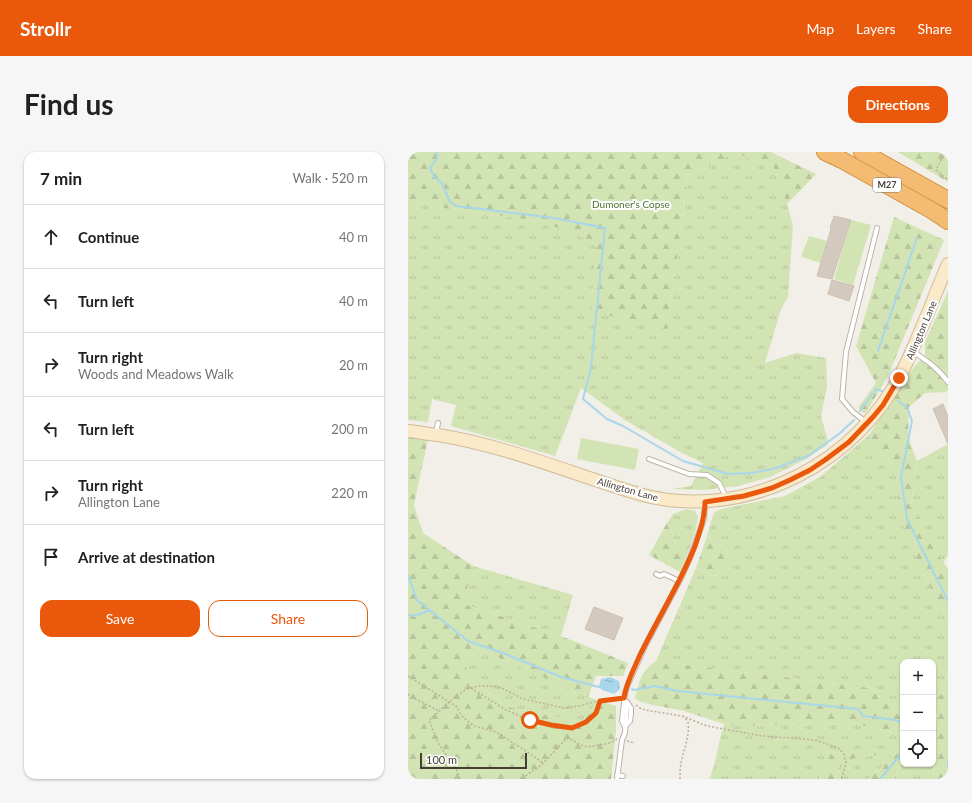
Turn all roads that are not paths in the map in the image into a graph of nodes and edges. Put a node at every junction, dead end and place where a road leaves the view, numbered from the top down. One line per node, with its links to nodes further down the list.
1 (825, 152): 4 (highway, M27)
2 (862, 152): 3 (highway, M27)
3 (948, 200)
4 (948, 221)
5 (877, 228): 9 (lane)
6 (948, 264): 7 (street, Allington Lane)
7 (912, 350): 8 (lane); 9 (street, Allington Lane)
8 (948, 382)
9 (868, 423): 12 (street, Allington Lane)
10 (409, 433): 13 (street, Allington Lane)
11 (649, 459): 12 (lane)
12 (727, 499): 13 (street, Allington Lane)
13 (705, 502): 15 (lane)
14 (656, 574): 15 (lane)
15 (679, 581): 16 (lane)
16 (624, 698): 17 (lane); 17 (lane)
17 (625, 727): 19 (lane)
18 (623, 776): 19 (lane)
19 (617, 777)

